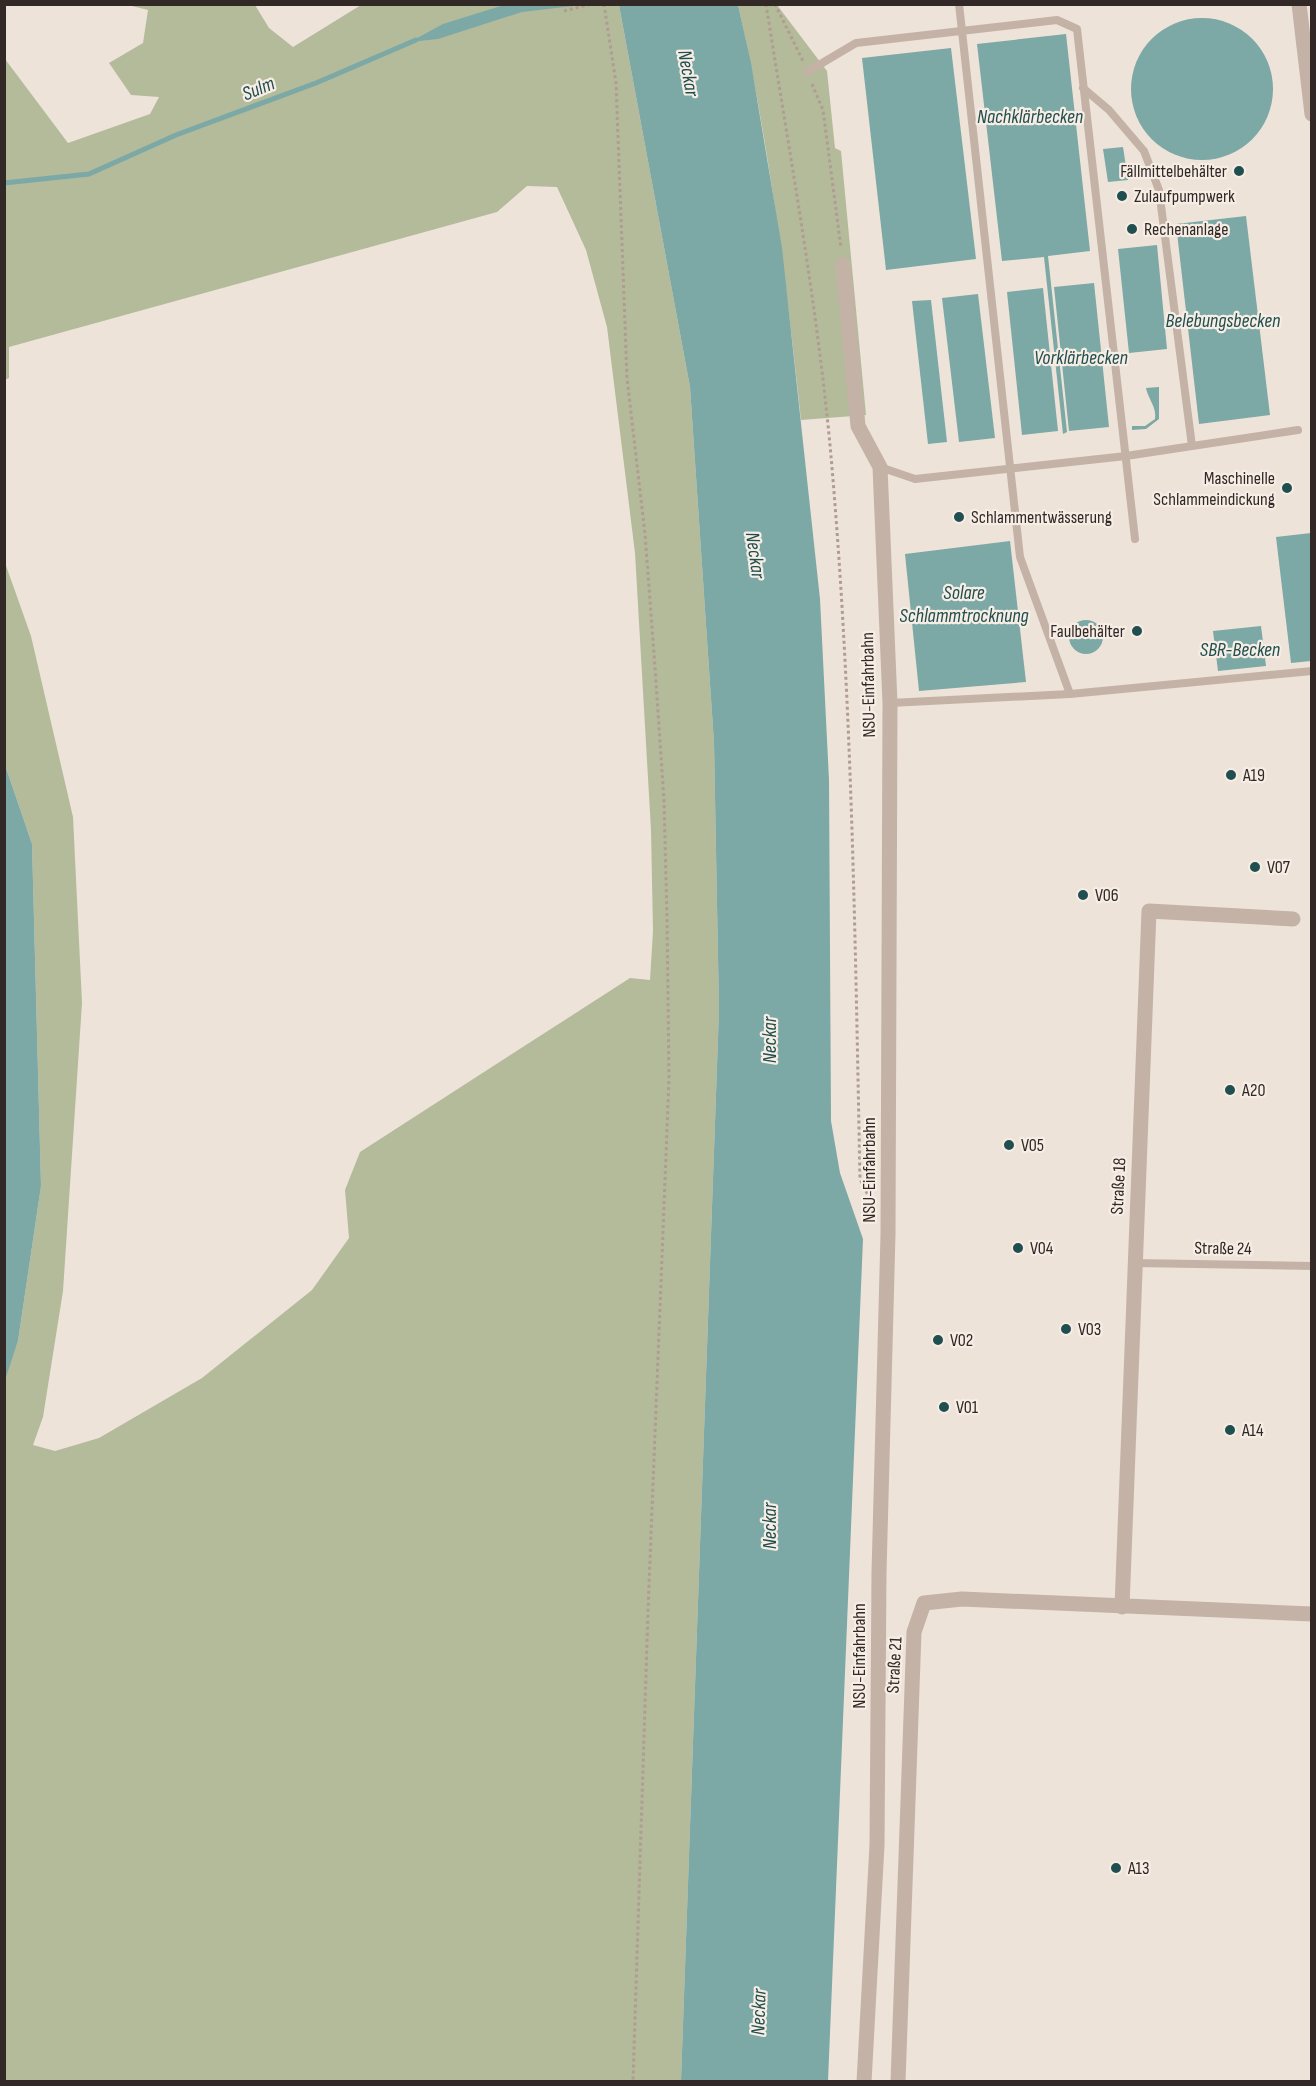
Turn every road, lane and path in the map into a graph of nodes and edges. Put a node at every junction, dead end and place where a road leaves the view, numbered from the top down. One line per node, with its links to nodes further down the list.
1 (478, 4): 2 (path)
2 (487, 4)
3 (591, 4): 9 (path)
4 (604, 4): 30 (path)
5 (766, 4): 25 (path)
6 (775, 4): 11 (path)
7 (959, 4): 10 (lane)
8 (1299, 4): 13 (street)
9 (564, 11)
10 (962, 31): 11 (lane); 12 (lane); 19 (lane)
11 (807, 72): 14 (path)
12 (1083, 88): 16 (lane); 17 (lane)
13 (1311, 114)
14 (843, 265): 18 (street, NSU-Einfahrbahn)
15 (1298, 430): 16 (lane)
16 (1192, 446): 17 (lane)
17 (1126, 456): 19 (lane); 20 (lane)
18 (880, 467): 19 (lane); 23 (street, NSU-Einfahrbahn)
19 (1011, 468): 22 (lane)
20 (1135, 539)
21 (1311, 671): 22 (lane)
22 (1070, 694): 23 (lane)
23 (890, 703): 31 (street, NSU-Einfahrbahn)
24 (1293, 919): 26 (street, Straße 18)
25 (874, 1207)
26 (1134, 1263): 27 (lane, Straße 24); 28 (street, Straße 18)
27 (1311, 1266)
28 (1122, 1607): 29 (street, Straße 21); 32 (street, Straße 21)
29 (1311, 1614)
30 (633, 2082)
31 (864, 2082)
32 (898, 2082)

